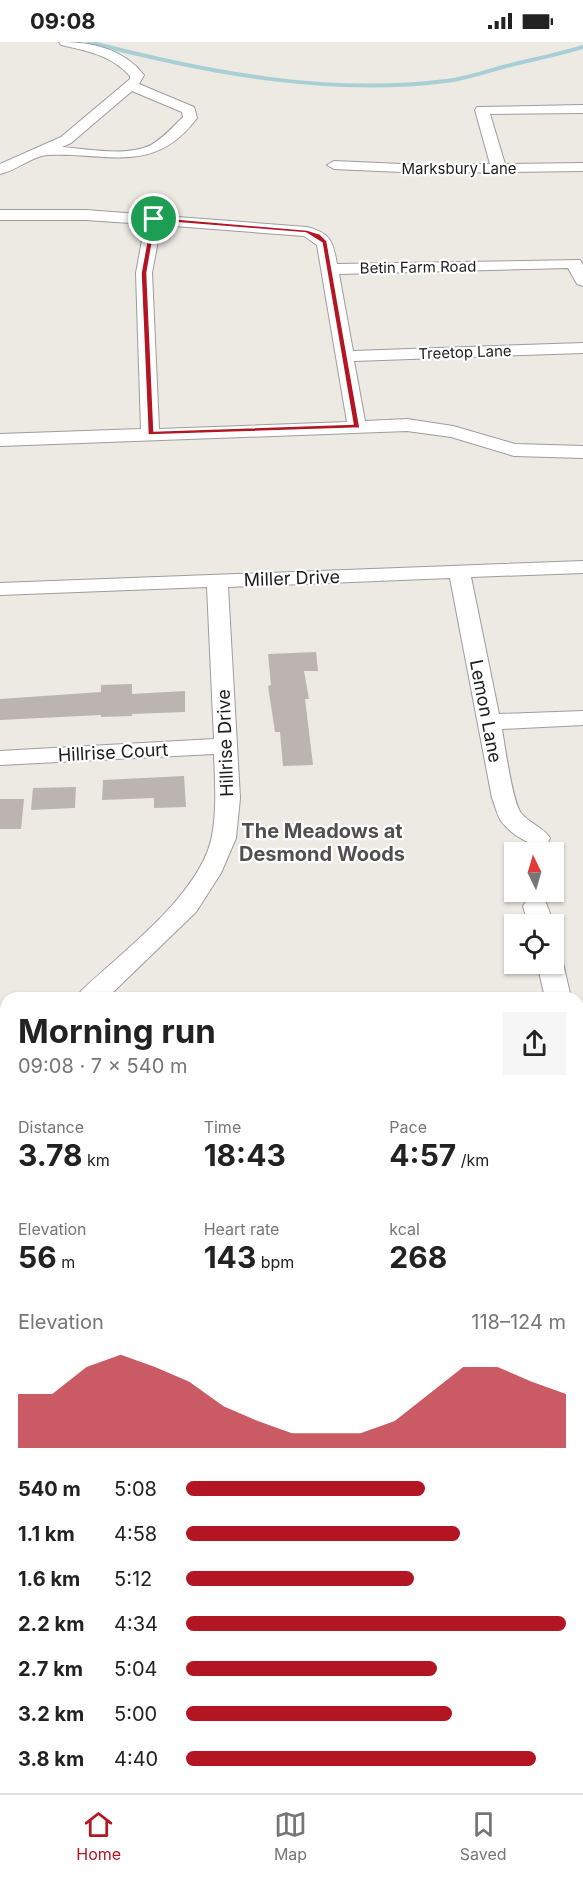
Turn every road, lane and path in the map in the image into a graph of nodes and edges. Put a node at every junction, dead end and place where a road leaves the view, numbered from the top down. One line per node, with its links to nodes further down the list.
1 (66, 42): 2 (street)
2 (130, 85): 4 (street); 4 (street)
3 (583, 109): 7 (street)
4 (44, 151): 8 (street)
5 (334, 165): 7 (street, Marksbury Lane)
6 (583, 167): 7 (street, Marksbury Lane)
7 (499, 168)
8 (0, 170)
9 (0, 215): 10 (street)
10 (154, 219): 12 (street); 17 (street)
11 (578, 263): 12 (street, Betin Farm Road); 13 (street, Betin Farm Road)
12 (330, 268): 15 (street)
13 (583, 281)
14 (583, 348): 15 (street, Treetop Lane)
15 (347, 357): 16 (street)
16 (357, 426): 17 (street); 19 (street)
17 (150, 433): 18 (street)
18 (0, 440)
19 (583, 452)
20 (583, 567): 21 (street, Miller Drive)
21 (459, 571): 22 (street, Miller Drive); 25 (street, Lemon Lane)
22 (217, 581): 23 (street, Miller Drive); 26 (street, Hillrise Drive)
23 (0, 589)
24 (583, 718): 25 (street)
25 (488, 722): 28 (street, Lemon Lane)
26 (226, 746): 27 (street, Hillrise Court); 30 (street, Hillrise Drive)
27 (0, 758)
28 (538, 838)
29 (553, 974): 31 (street)
30 (96, 992)
31 (557, 992)

